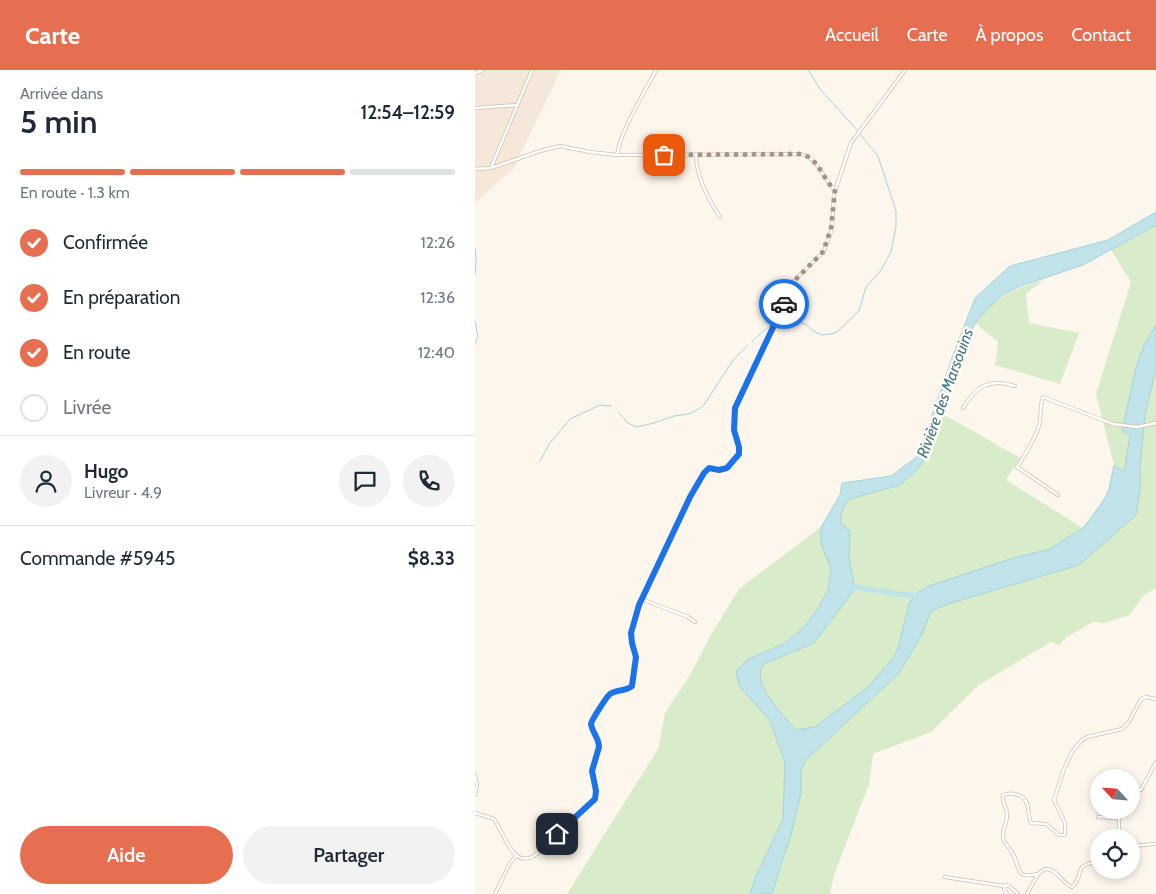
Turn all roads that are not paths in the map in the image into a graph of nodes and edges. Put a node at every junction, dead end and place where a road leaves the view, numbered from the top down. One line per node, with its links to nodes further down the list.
1 (483, 70): 5 (street)
2 (532, 70): 6 (street)
3 (656, 70): 9 (street)
4 (905, 70): 12 (street)
5 (475, 73)
6 (517, 105): 7 (street); 10 (street)
7 (475, 108)
8 (696, 154): 9 (street); 12 (street); 13 (street)
9 (617, 155): 10 (street)
10 (491, 168): 11 (street)
11 (475, 169)
12 (835, 190): 18 (street)
13 (720, 217)
14 (1015, 386): 15 (street)
15 (963, 408)
16 (1156, 423): 17 (street)
17 (1058, 495)
18 (641, 599): 19 (street); 28 (street)
19 (695, 622)
20 (1156, 699): 30 (street)
21 (1156, 762): 23 (street)
22 (475, 775): 24 (street)
23 (1140, 790)
24 (475, 795)
25 (475, 814): 28 (street)
26 (1156, 844): 27 (street)
27 (1140, 845)
28 (516, 856): 33 (street)
29 (1090, 863): 30 (street)
30 (1038, 874): 36 (street)
31 (945, 877): 32 (street)
32 (1004, 886): 34 (street); 35 (street)
33 (495, 894)
34 (1007, 894)
35 (1017, 894)
36 (1027, 894)

